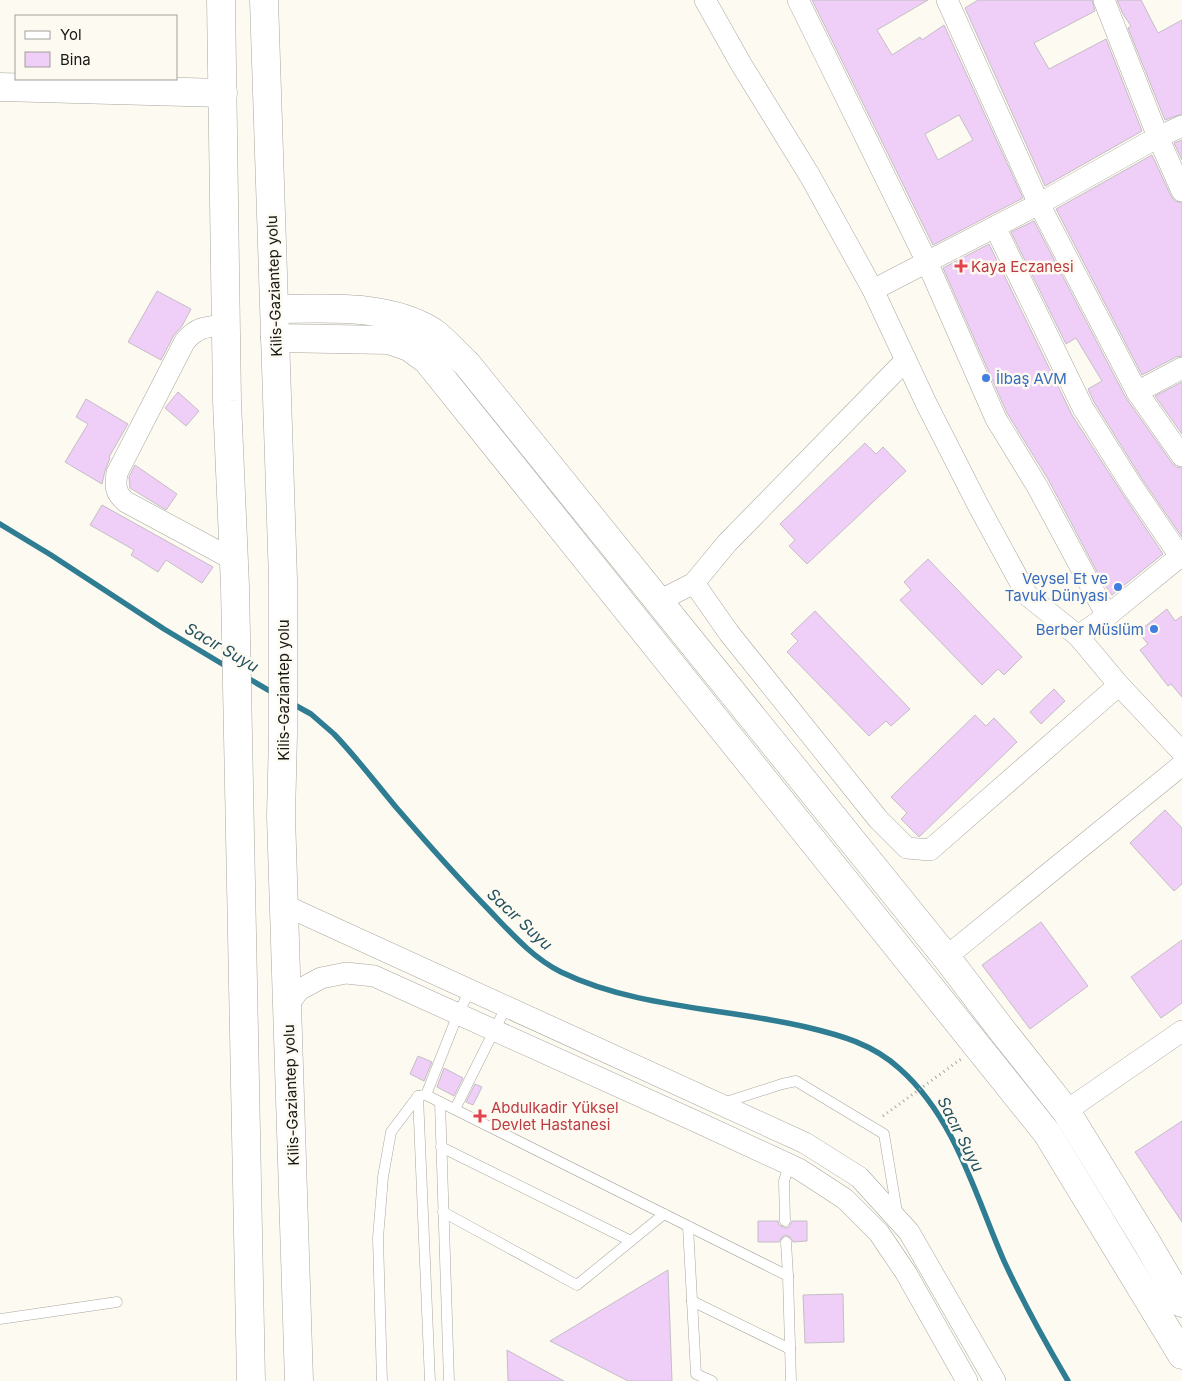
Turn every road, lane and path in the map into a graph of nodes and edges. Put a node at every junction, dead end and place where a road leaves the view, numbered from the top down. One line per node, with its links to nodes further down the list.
1 (221, 0): 8 (main road)
2 (264, 0): 16 (main road, Kilis-Gaziantep yolu)
3 (705, 0): 15 (street)
4 (798, 0): 14 (street)
5 (947, 0): 12 (street)
6 (1104, 0): 10 (street)
7 (0, 87): 8 (main road)
8 (223, 93): 17 (main road)
9 (1182, 126): 10 (street)
10 (1158, 137): 11 (street); 12 (street)
11 (1182, 191)
12 (1039, 204): 13 (street); 21 (street)
13 (995, 227): 14 (street); 23 (street)
14 (927, 262): 15 (street); 27 (street)
15 (873, 290): 19 (street)
16 (275, 309): 18 (main road, Kilis-Gaziantep yolu); 26 (main road)
17 (226, 325): 24 (main road); 24 (street)
18 (275, 338): 32 (main road, Kilis-Gaziantep yolu); 64 (main road)
19 (906, 360): 25 (street); 28 (street)
20 (1182, 368): 21 (street)
21 (1137, 392): 22 (street)
22 (1182, 456)
23 (1181, 556): 27 (street)
24 (234, 573): 65 (main road)
25 (694, 583): 26 (street); 29 (street)
26 (659, 601): 33 (main road)
27 (1107, 616): 28 (street)
28 (1078, 636): 29 (street)
29 (1119, 685): 30 (street)
30 (1182, 752)
31 (1182, 765): 33 (street)
32 (284, 905): 34 (street); 35 (main road, Kilis-Gaziantep yolu)
33 (946, 957): 45 (main road)
34 (470, 990): 36 (street); 37 (lane)
35 (288, 1004): 37 (street); 66 (main road, Kilis-Gaziantep yolu)
36 (506, 1007): 38 (lane); 43 (street)
37 (458, 1014): 38 (street); 41 (lane)
38 (495, 1031): 44 (lane); 50 (street)
39 (1182, 1031): 45 (street)
40 (940, 1075): 46 (path)
41 (422, 1095): 42 (lane); 67 (lane); 68 (lane)
42 (440, 1102): 44 (lane); 48 (lane)
43 (719, 1104): 46 (lane); 47 (street)
44 (455, 1109): 52 (lane)
45 (1066, 1111): 61 (main road)
46 (870, 1126): 53 (lane)
47 (776, 1129): 49 (street); 50 (street)
48 (441, 1147): 51 (lane); 56 (lane)
49 (817, 1150): 50 (street); 53 (street)
50 (789, 1165): 54 (lane); 72 (street)
51 (443, 1212): 56 (lane); 69 (lane)
52 (664, 1214): 55 (lane); 56 (lane)
53 (898, 1218): 73 (street)
54 (785, 1221)
55 (688, 1226): 58 (lane); 59 (lane)
56 (631, 1241)
57 (786, 1242): 58 (lane)
58 (788, 1276): 63 (lane)
59 (692, 1301): 63 (lane); 70 (lane)
60 (117, 1302): 62 (lane)
61 (1182, 1303)
62 (0, 1320)
63 (790, 1350): 71 (lane)
64 (1182, 1355)
65 (251, 1381)
66 (299, 1381)
67 (382, 1381)
68 (430, 1381)
69 (449, 1381)
70 (712, 1381)
71 (791, 1381)
72 (967, 1381)
73 (995, 1381)

